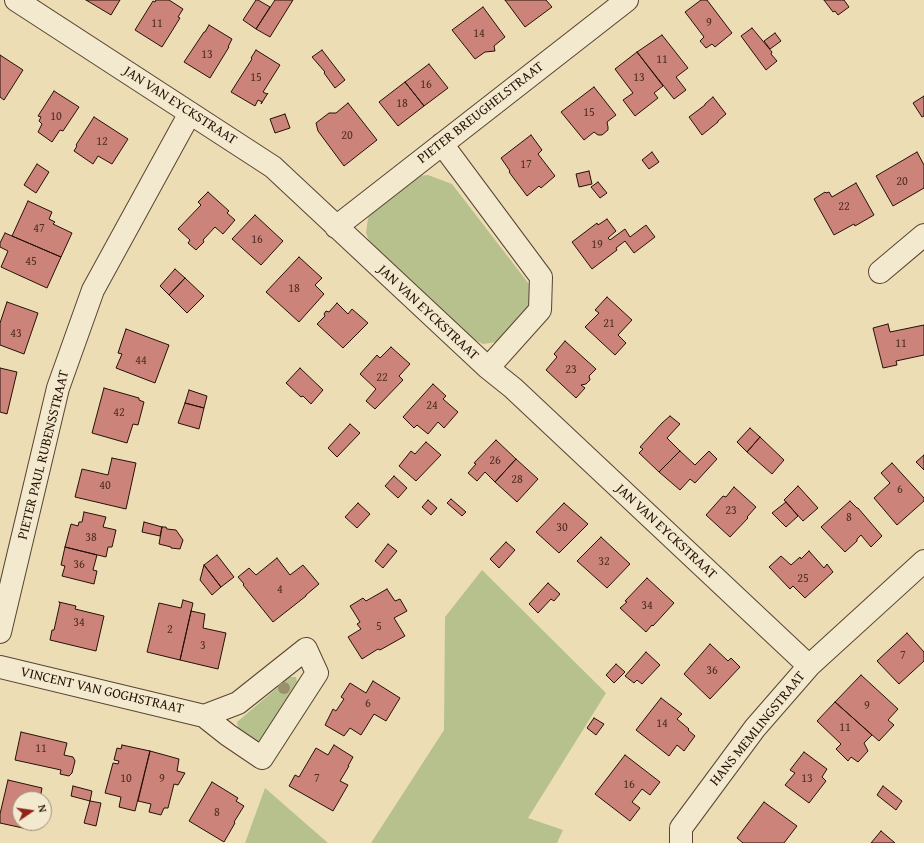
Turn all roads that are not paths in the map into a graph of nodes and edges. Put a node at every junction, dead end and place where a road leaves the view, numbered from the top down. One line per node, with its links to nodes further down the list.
1 (16, 0): 3 (street, JAN VAN EYCKSTRAAT)
2 (627, 0): 4 (street, PIETER BREUGHELSTRAAT)
3 (190, 113): 5 (street, JAN VAN EYCKSTRAAT); 10 (street, PIETER PAUL RUBENSSTRAAT)
4 (442, 144): 5 (street, PIETER BREUGHELSTRAAT); 8 (street)
5 (336, 227): 8 (street, JAN VAN EYCKSTRAAT)
6 (924, 235): 7 (street)
7 (880, 272)
8 (488, 368): 11 (street, JAN VAN EYCKSTRAAT)
9 (924, 561): 11 (street, HANS MEMLINGSTRAAT)
10 (0, 632)
11 (809, 666): 14 (street, HANS MEMLINGSTRAAT)
12 (0, 667): 13 (street, VINCENT VAN GOGHSTRAAT)
13 (204, 716): 13 (street, VINCENT VAN GOGHSTRAAT)
14 (681, 843)

